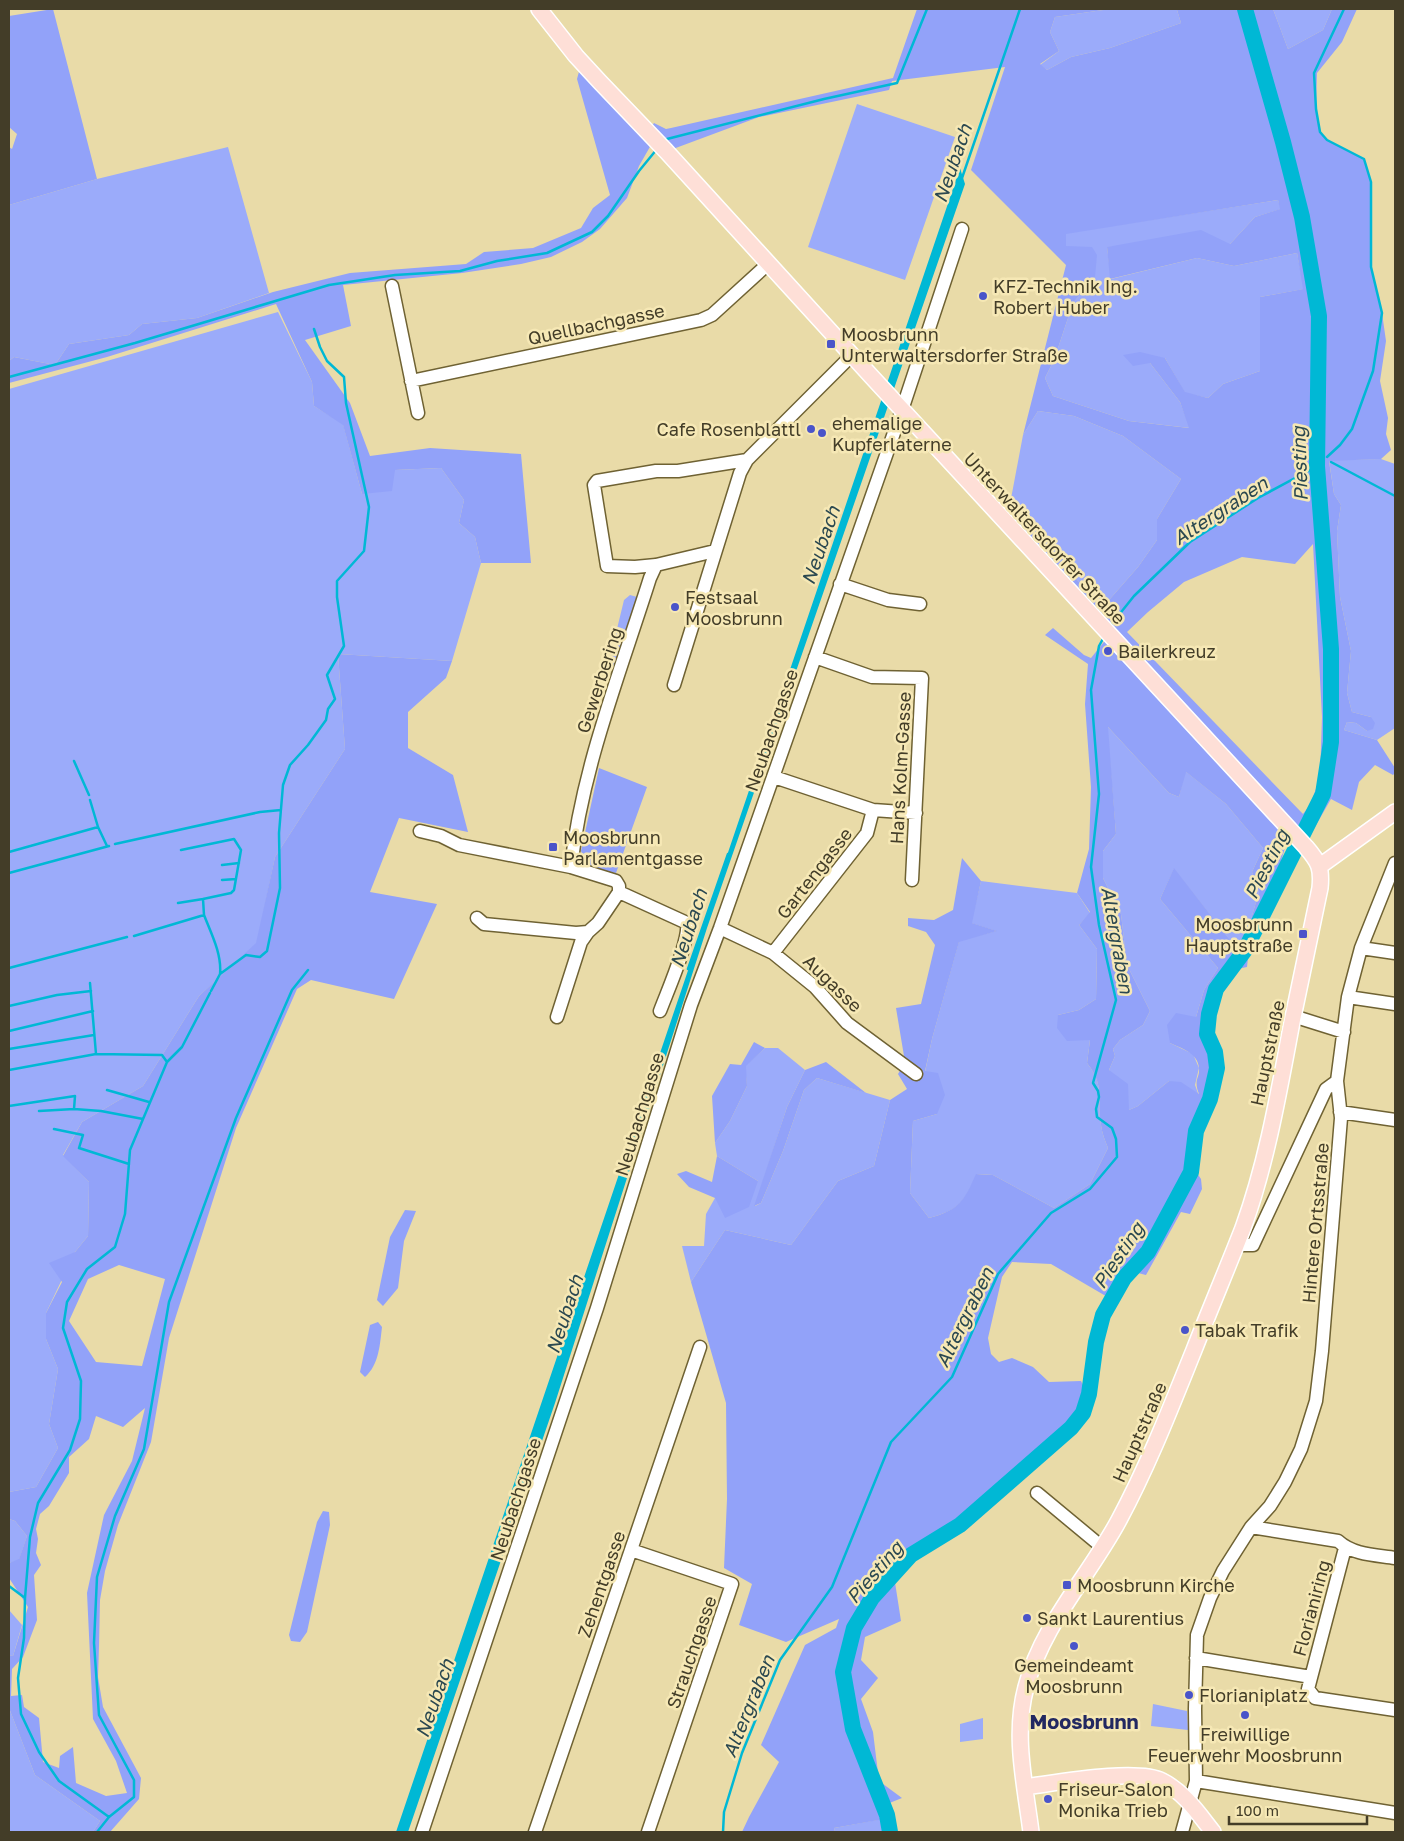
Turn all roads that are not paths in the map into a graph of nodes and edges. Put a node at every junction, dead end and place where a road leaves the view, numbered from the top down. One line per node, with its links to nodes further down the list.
1 (540, 9): 3 (main road, Unterwaltersdorfer Straße)
2 (962, 229): 7 (street, Neubachgasse)
3 (768, 263): 5 (main road, Unterwaltersdorfer Straße); 6 (street, Quellbachgasse)
4 (392, 286): 6 (street)
5 (852, 355): 7 (main road, Unterwaltersdorfer Straße); 9 (street)
6 (411, 381): 8 (street)
7 (898, 406): 12 (street, Neubachgasse); 21 (main road, Unterwaltersdorfer Straße)
8 (418, 413)
9 (747, 460): 10 (street); 11 (street)
10 (714, 551): 11 (street); 15 (street)
11 (656, 565): 22 (street, Gewerbering)
12 (840, 584): 13 (street); 14 (street, Neubachgasse)
13 (920, 604)
14 (815, 657): 16 (street, Neubachgasse); 19 (street, Hans Kolm-Gasse)
15 (674, 685)
16 (774, 777): 17 (street); 27 (street, Neubachgasse)
17 (873, 810): 19 (street); 30 (street, Gartengasse)
18 (1395, 812): 21 (main road)
19 (916, 813): 24 (street, Hans Kolm-Gasse)
20 (420, 831): 22 (street)
21 (1320, 866): 35 (main road, Hauptstraße)
22 (571, 867): 25 (street)
23 (1394, 869): 29 (street, Hintere Ortsstraße)
24 (912, 880)
25 (619, 892): 28 (street); 34 (street)
26 (477, 918): 28 (street)
27 (720, 928): 30 (street, Augasse); 57 (street, Neubachgasse)
28 (588, 932): 36 (street)
29 (1362, 948): 31 (street); 32 (street, Hintere Ortsstraße)
30 (774, 953): 38 (street, Augasse)
31 (1395, 953)
32 (1348, 997): 33 (street); 37 (street, Hintere Ortsstraße)
33 (1395, 1004)
34 (660, 1011)
35 (1293, 1016): 37 (street); 42 (main road, Hauptstraße)
36 (557, 1017)
37 (1344, 1032): 39 (street, Hintere Ortsstraße)
38 (916, 1074)
39 (1338, 1081): 40 (street, Hintere Ortsstraße); 42 (street)
40 (1340, 1112): 41 (street); 45 (street, Hintere Ortsstraße)
41 (1395, 1120)
42 (1236, 1244): 46 (main road, Hauptstraße)
43 (700, 1347): 48 (street, Zehentgasse)
44 (1037, 1493): 46 (street)
45 (1252, 1527): 47 (street, Florianiring); 50 (street, Hintere Ortsstraße)
46 (1102, 1548): 54 (main road, Hauptstraße)
47 (1345, 1548): 49 (street, Florianiring); 51 (street, Florianiring)
48 (631, 1550): 58 (street, Zehentgasse); 59 (street, Strauchgasse)
49 (1395, 1558)
50 (1196, 1658): 51 (street, Florianiring); 53 (street, Hintere Ortsstraße)
51 (1311, 1677): 52 (street, Florianiring)
52 (1395, 1710)
53 (1196, 1781): 55 (street, Hintere Ortsstraße); 56 (street)
54 (1025, 1787): 55 (main road); 60 (main road)
55 (1190, 1803): 61 (street, Hintere Ortsstraße); 62 (main road)
56 (1395, 1813)
57 (422, 1832)
58 (535, 1832)
59 (648, 1832)
60 (1032, 1832)
61 (1182, 1832)
62 (1213, 1832)

